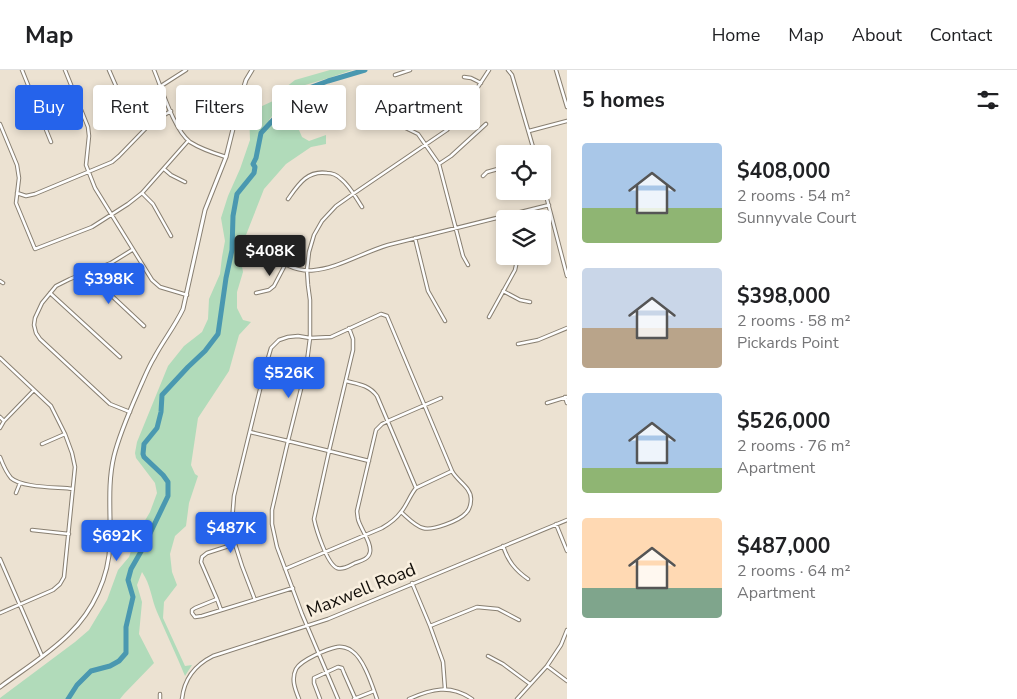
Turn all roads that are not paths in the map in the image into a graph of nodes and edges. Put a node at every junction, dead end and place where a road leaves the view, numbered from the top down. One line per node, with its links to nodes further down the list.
1 (22, 70): 29 (street)
2 (65, 70): 36 (street)
3 (109, 70): 14 (street)
4 (154, 70): 15 (street)
5 (184, 70): 16 (street)
6 (252, 70): 32 (main road)
7 (410, 70): 11 (street)
8 (489, 70): 13 (street)
9 (508, 70): 27 (street)
10 (556, 70): 18 (street)
11 (395, 75)
12 (464, 77): 13 (street)
13 (481, 83)
14 (116, 85)
15 (161, 85)
16 (162, 85)
17 (567, 88): 18 (street)
18 (562, 89): 20 (street)
19 (166, 100): 21 (street)
20 (567, 107)
21 (170, 111): 28 (street); 36 (street)
22 (567, 121): 27 (street)
23 (0, 124): 40 (street)
24 (486, 124): 33 (street)
25 (411, 130): 30 (street)
26 (447, 130): 30 (street)
27 (529, 131): 31 (street)
28 (188, 141): 32 (street); 34 (street)
29 (51, 142)
30 (426, 144): 33 (street); 41 (street)
31 (533, 145)
32 (226, 157): 63 (main road)
33 (439, 164): 49 (street)
34 (164, 168): 38 (street); 39 (street)
35 (496, 170): 37 (street)
36 (88, 171): 40 (street); 47 (street)
37 (483, 176)
38 (186, 182)
39 (142, 193): 47 (street); 50 (street)
40 (17, 194): 47 (street)
41 (353, 194): 42 (street); 45 (street); 57 (street)
42 (288, 199)
43 (548, 200): 44 (street)
44 (549, 205): 46 (street); 59 (street)
45 (362, 207)
46 (528, 210)
47 (111, 215): 53 (street)
48 (496, 218): 49 (street)
49 (456, 228): 51 (street); 55 (street)
50 (171, 236)
51 (415, 238): 57 (street); 66 (street)
52 (268, 248): 54 (street)
53 (132, 250): 58 (street); 63 (street)
54 (285, 264): 57 (street); 62 (street)
55 (468, 265)
56 (516, 265): 60 (street)
57 (307, 270): 70 (street)
58 (94, 271): 61 (street); 67 (street)
59 (567, 276)
60 (503, 291): 64 (street); 65 (street)
61 (50, 293): 72 (street); 81 (street)
62 (256, 293)
63 (187, 295): 81 (main road)
64 (530, 302)
65 (489, 317)
66 (445, 321)
67 (144, 326)
68 (349, 328): 70 (street); 74 (street); 80 (street)
69 (567, 328): 71 (street)
70 (310, 338): 86 (street); 88 (street)
71 (518, 344)
72 (120, 357)
73 (0, 358): 75 (street)
74 (346, 381): 84 (street); 90 (street)
75 (34, 390): 83 (street); 87 (street)
76 (566, 397): 78 (street); 79 (street)
77 (442, 398): 80 (street)
78 (547, 403)
79 (567, 403)
80 (425, 405): 84 (street); 93 (street)
81 (130, 412): 123 (main road)
82 (0, 417): 83 (street)
83 (4, 421): 85 (street)
84 (388, 421): 92 (street); 95 (street)
85 (0, 428)
86 (250, 432): 88 (street); 104 (street)
87 (64, 434): 89 (street); 96 (street)
88 (288, 442): 90 (street); 109 (street)
89 (42, 444)
90 (329, 451): 92 (street); 107 (street)
91 (0, 457): 94 (street)
92 (369, 461): 103 (street)
93 (452, 471): 95 (street); 98 (street)
94 (20, 483): 96 (street); 97 (street)
95 (416, 488): 98 (street)
96 (73, 489): 102 (street)
97 (16, 494)
98 (401, 512): 103 (street)
99 (567, 520): 100 (street, Maxwell Road)
100 (556, 524): 105 (street, Maxwell Road); 106 (street)
101 (32, 530): 102 (street)
102 (68, 534): 115 (street)
103 (364, 535): 107 (street); 107 (street)
104 (235, 544): 113 (street); 114 (street)
105 (503, 546): 110 (street); 111 (street, Maxwell Road)
106 (567, 551)
107 (326, 552): 109 (street)
108 (0, 559): 115 (street)
109 (285, 569): 112 (street)
110 (528, 579)
111 (412, 583): 119 (street, Maxwell Road); 120 (street)
112 (292, 588): 114 (street); 119 (street)
113 (217, 599): 116 (street); 116 (street)
114 (254, 600): 116 (street)
115 (19, 605): 117 (street); 123 (street)
116 (221, 610)
117 (0, 613)
118 (519, 620): 120 (street)
119 (307, 626): 122 (street); 134 (street, Maxwell Road)
120 (430, 626): 130 (street)
121 (567, 630): 125 (street)
122 (318, 654): 126 (street); 131 (street); 135 (street)
123 (42, 656): 129 (main road)
124 (488, 656): 128 (street)
125 (547, 666): 127 (street); 128 (street)
126 (326, 672): 136 (street); 137 (street); 138 (street)
127 (567, 681)
128 (530, 684): 142 (street)
129 (0, 687)
130 (445, 689): 140 (street); 141 (street)
131 (374, 690): 138 (street); 139 (street)
132 (160, 694): 133 (street)
133 (160, 699)
134 (182, 699)
135 (298, 699)
136 (320, 699)
137 (338, 699)
138 (354, 699)
139 (377, 699)
140 (409, 699)
141 (472, 699)
142 (517, 699)

